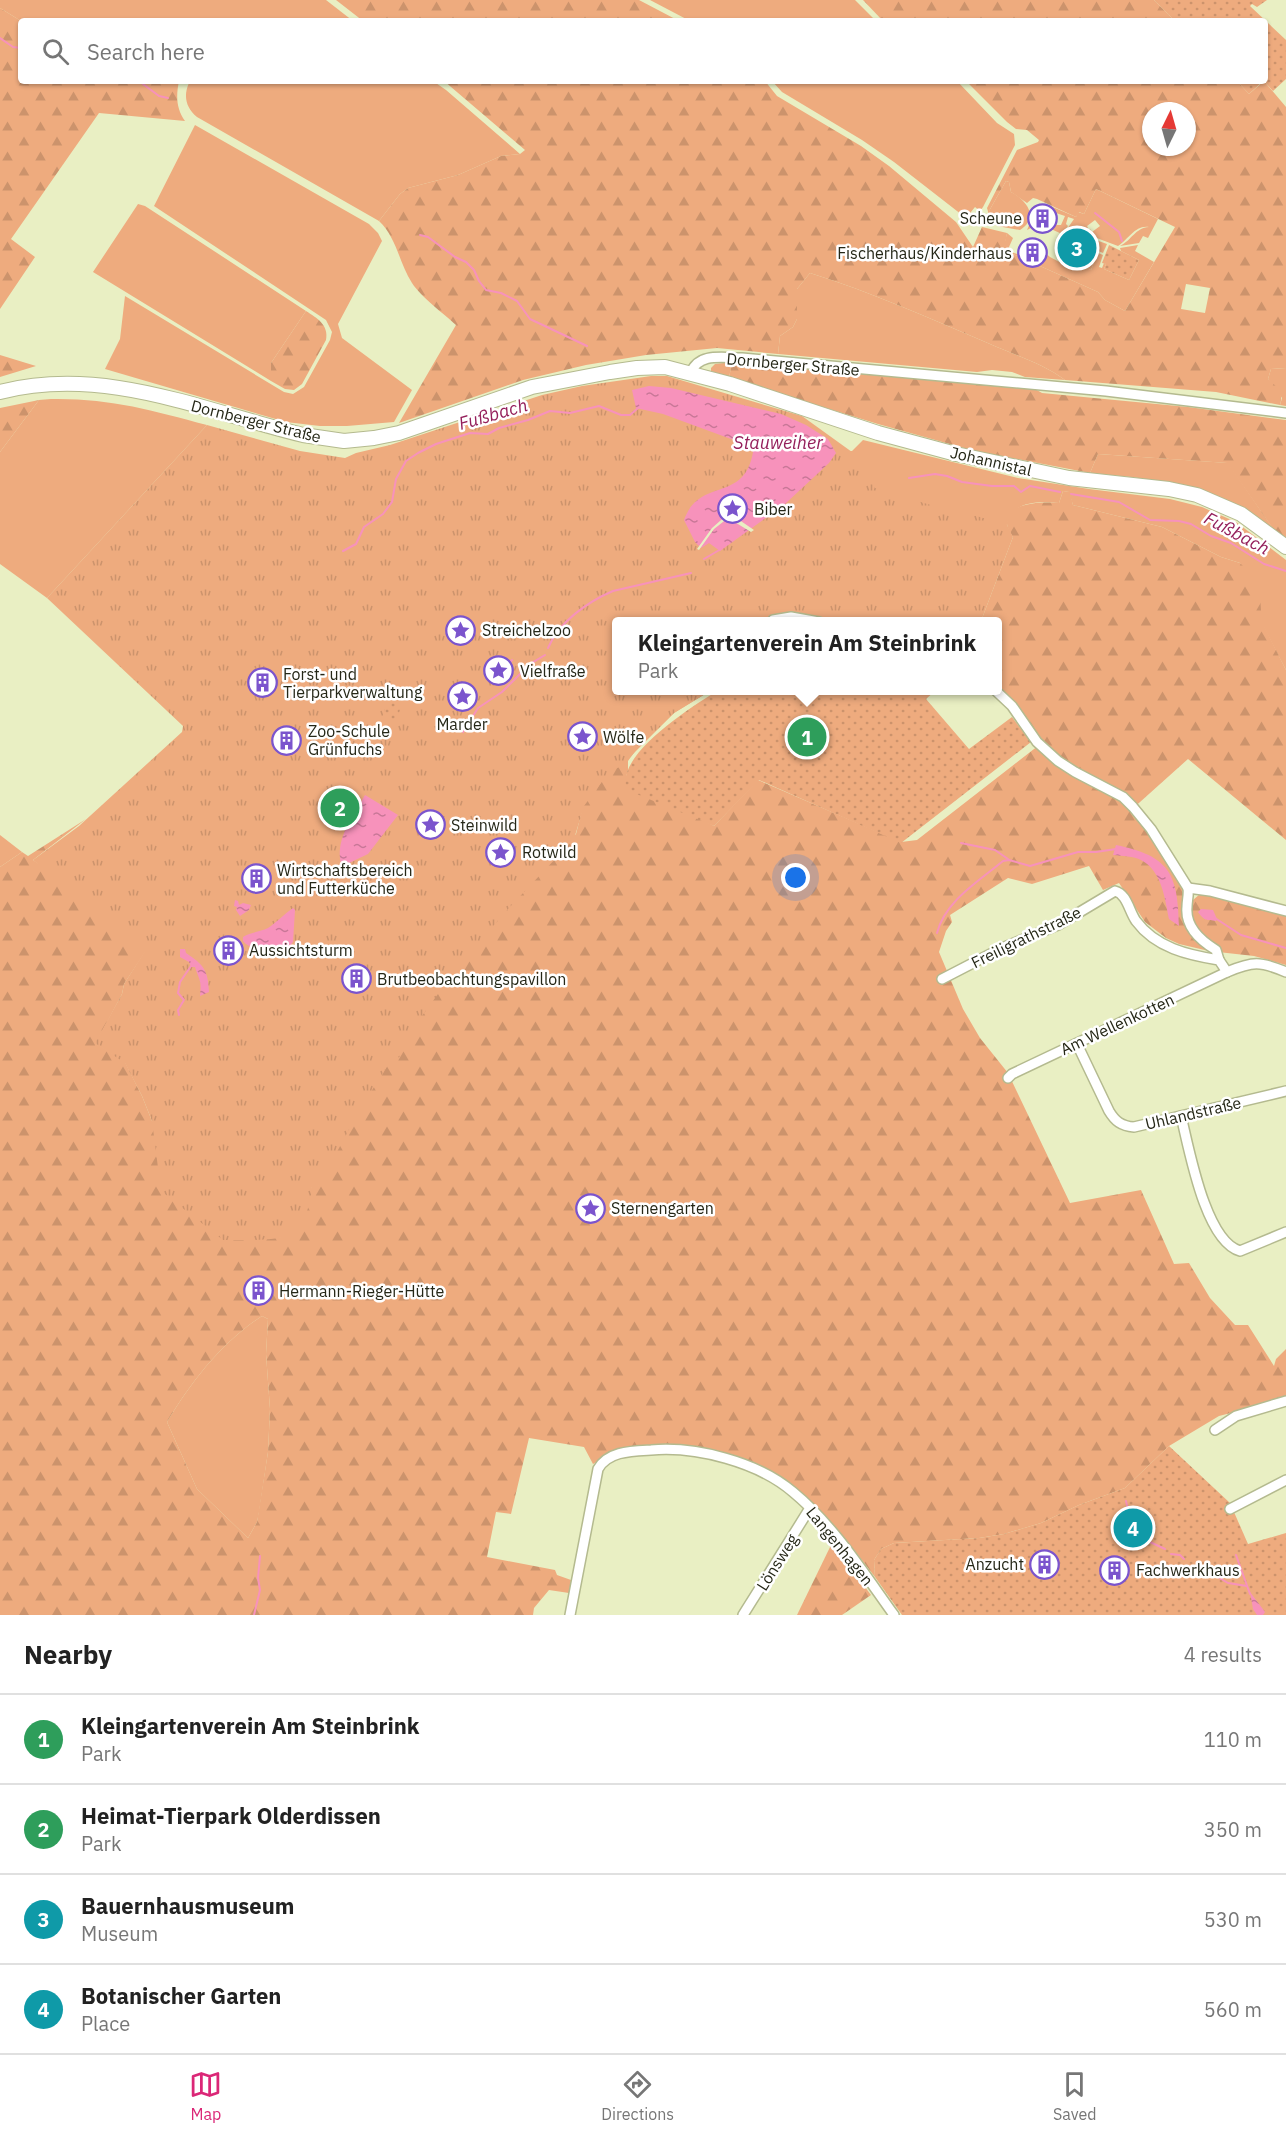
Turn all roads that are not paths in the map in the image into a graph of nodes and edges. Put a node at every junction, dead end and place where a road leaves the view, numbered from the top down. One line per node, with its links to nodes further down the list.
1 (691, 373): 2 (main road, Dornberger Straße); 3 (street, Dornberger Straße); 4 (main road, Johannistal)
2 (0, 392)
3 (1286, 413)
4 (1286, 547)
5 (1000, 695): 6 (street)
6 (1188, 888): 7 (street); 8 (street)
7 (1286, 911)
8 (1219, 960): 9 (street); 11 (street, Freiligrathstraße)
9 (1227, 972): 10 (street); 12 (street, Am Wellenkotten)
10 (1286, 972)
11 (942, 979)
12 (1077, 1044): 13 (street, Am Wellenkotten); 15 (street, Uhlandstraße)
13 (1008, 1077)
14 (1286, 1091): 15 (street, Uhlandstraße)
15 (1181, 1116): 16 (street)
16 (1286, 1232)
17 (1286, 1401): 18 (street)
18 (1215, 1430)
19 (1286, 1479): 21 (street)
20 (810, 1508): 22 (street, Langenhagen); 23 (street, Lönsweg); 24 (street, Langenhagen)
21 (1230, 1509)
22 (570, 1615)
23 (743, 1615)
24 (894, 1615)

